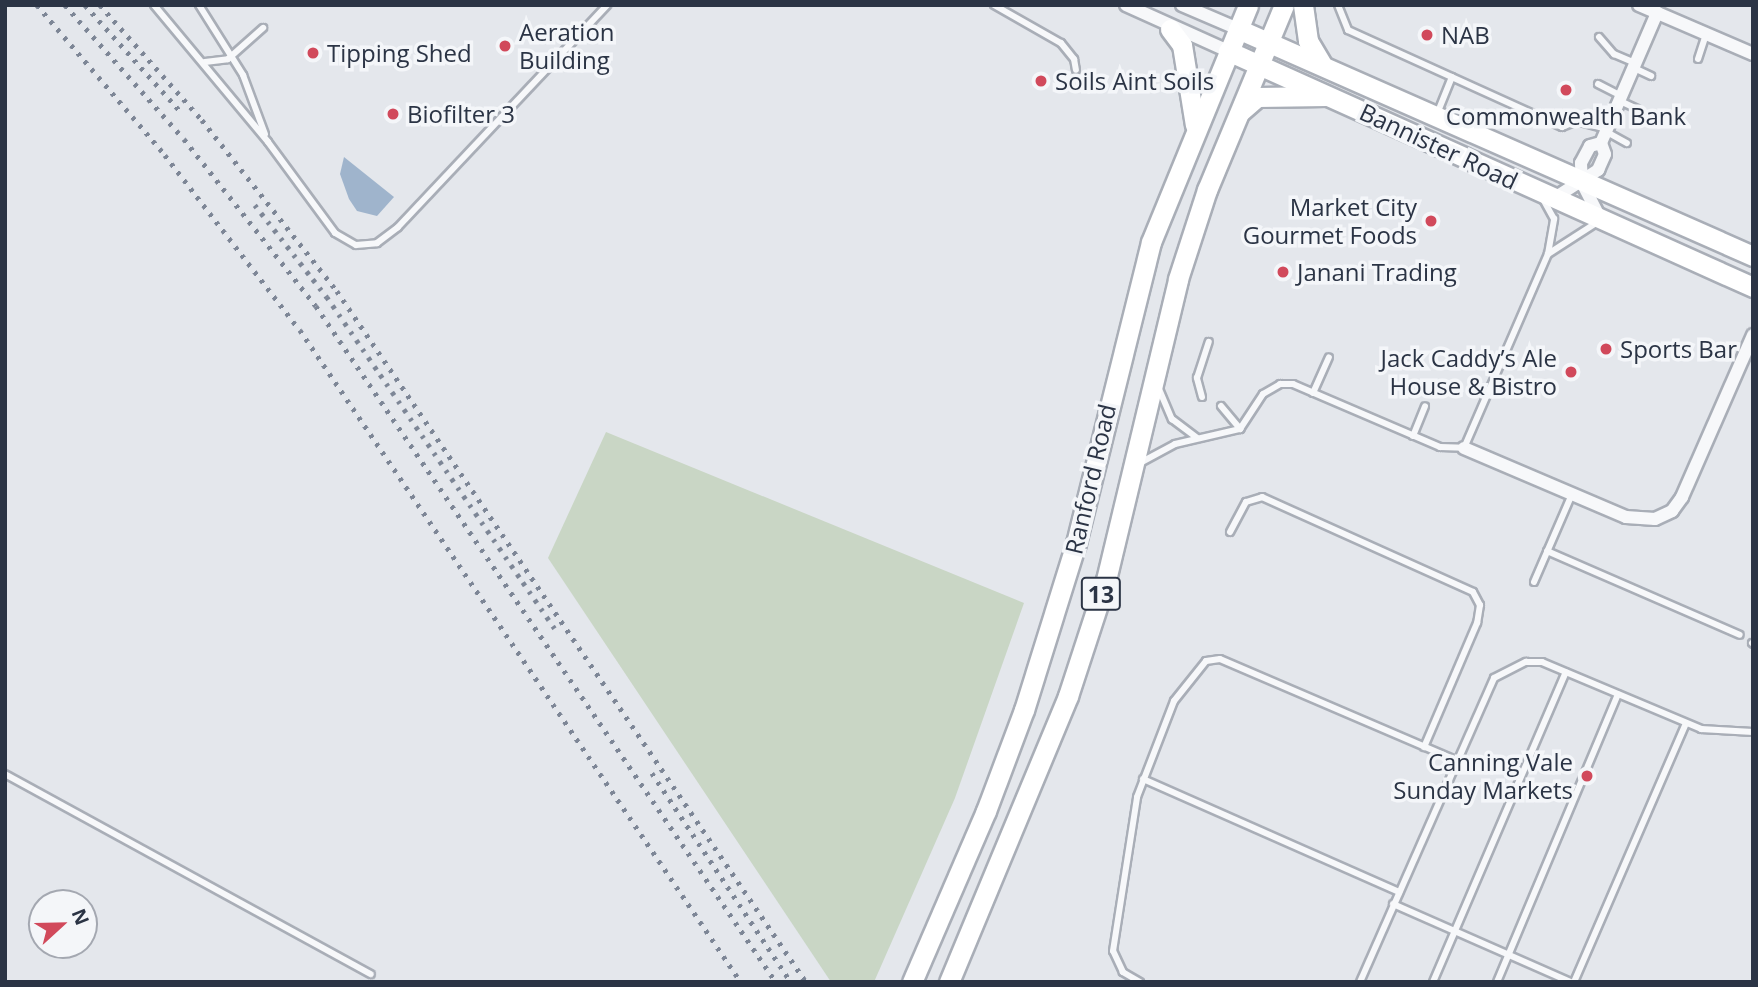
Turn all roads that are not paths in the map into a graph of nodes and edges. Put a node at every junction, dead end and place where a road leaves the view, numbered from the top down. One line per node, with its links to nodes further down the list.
1 (154, 5): 23 (lane)
2 (199, 5): 21 (lane)
3 (607, 5): 38 (lane)
4 (994, 5): 27 (lane)
5 (1126, 5): 14 (street, Bannister Road)
6 (1182, 5): 15 (street, Bannister Road)
7 (1248, 5): 15 (main road, 13)
8 (1284, 5): 18 (main road, 13)
9 (1304, 5): 25 (main road)
10 (1338, 5): 29 (lane)
11 (1639, 5): 12 (street)
12 (1657, 13): 16 (street); 26 (street)
13 (263, 28): 21 (lane)
14 (1170, 29): 19 (street, Bannister Road); 36 (main road)
15 (1238, 29): 18 (main road, Bannister Road); 19 (main road, 13)
16 (1707, 34): 20 (street); 22 (lane)
17 (1599, 37): 26 (lane)
18 (1268, 41): 24 (main road, 13); 25 (main road, Bannister Road)
19 (1228, 51): 24 (main road, Bannister Road); 36 (main road, Ranford Road / 13)
20 (1753, 54)
21 (233, 56): 23 (lane); 38 (lane)
22 (1698, 59)
23 (205, 62): 38 (lane)
24 (1259, 63): 31 (main road, Bannister Road); 35 (main road, Ranford Road / 13)
25 (1321, 63): 34 (main road, Bannister Road)
26 (1634, 65): 28 (lane); 32 (street)
27 (1076, 69)
28 (1651, 76)
29 (1452, 77): 34 (lane); 37 (lane)
30 (1598, 84): 32 (lane)
31 (1335, 96): 35 (main road); 41 (main road, Bannister Road)
32 (1619, 97): 33 (lane); 37 (street)
33 (1637, 109)
34 (1437, 115): 40 (main road, Bannister Road)
35 (1236, 118): 49 (main road, Ranford Road / 13)
36 (1196, 126): 77 (main road, Ranford Road / 13)
37 (1604, 134): 39 (lane); 40 (street)
38 (268, 142)
39 (1627, 143)
40 (1582, 183): 41 (street); 42 (street); 44 (main road, Bannister Road)
41 (1545, 196): 42 (main road, Bannister Road); 43 (lane)
42 (1601, 220): 43 (lane); 45 (main road, Bannister Road)
43 (1548, 254): 57 (lane)
44 (1753, 256)
45 (1753, 287)
46 (1753, 335): 59 (street)
47 (1209, 342): 51 (lane)
48 (1329, 356): 50 (lane)
49 (1154, 373): 56 (lane); 58 (main road, Ranford Road / 13)
50 (1313, 393): 54 (lane); 55 (lane)
51 (1202, 397)
52 (1221, 406): 54 (lane)
53 (1425, 406): 55 (lane)
54 (1240, 429): 56 (lane)
55 (1413, 436): 57 (lane)
56 (1197, 438): 58 (lane)
57 (1464, 448): 59 (street)
58 (1132, 469): 78 (main road, Ranford Road / 13)
59 (1572, 494): 61 (lane)
60 (1230, 532): 68 (lane)
61 (1547, 551): 62 (lane); 63 (lane)
62 (1534, 582)
63 (1740, 635)
64 (1566, 672): 65 (lane); 69 (lane); 74 (lane)
65 (1618, 694): 66 (lane); 75 (lane)
66 (1685, 723): 67 (lane); 83 (lane)
67 (1753, 732)
68 (1424, 747): 69 (lane); 71 (lane)
69 (1455, 760): 72 (lane)
70 (5, 774): 76 (lane)
71 (1143, 779): 72 (lane); 79 (lane)
72 (1399, 892): 73 (lane)
73 (1393, 904): 74 (lane); 80 (lane)
74 (1455, 931): 75 (lane); 81 (lane)
75 (1509, 955): 82 (lane); 83 (lane)
76 (371, 975)
77 (912, 982)
78 (949, 982)
79 (1140, 982)
80 (1360, 982)
81 (1433, 982)
82 (1497, 982)
83 (1573, 982)

